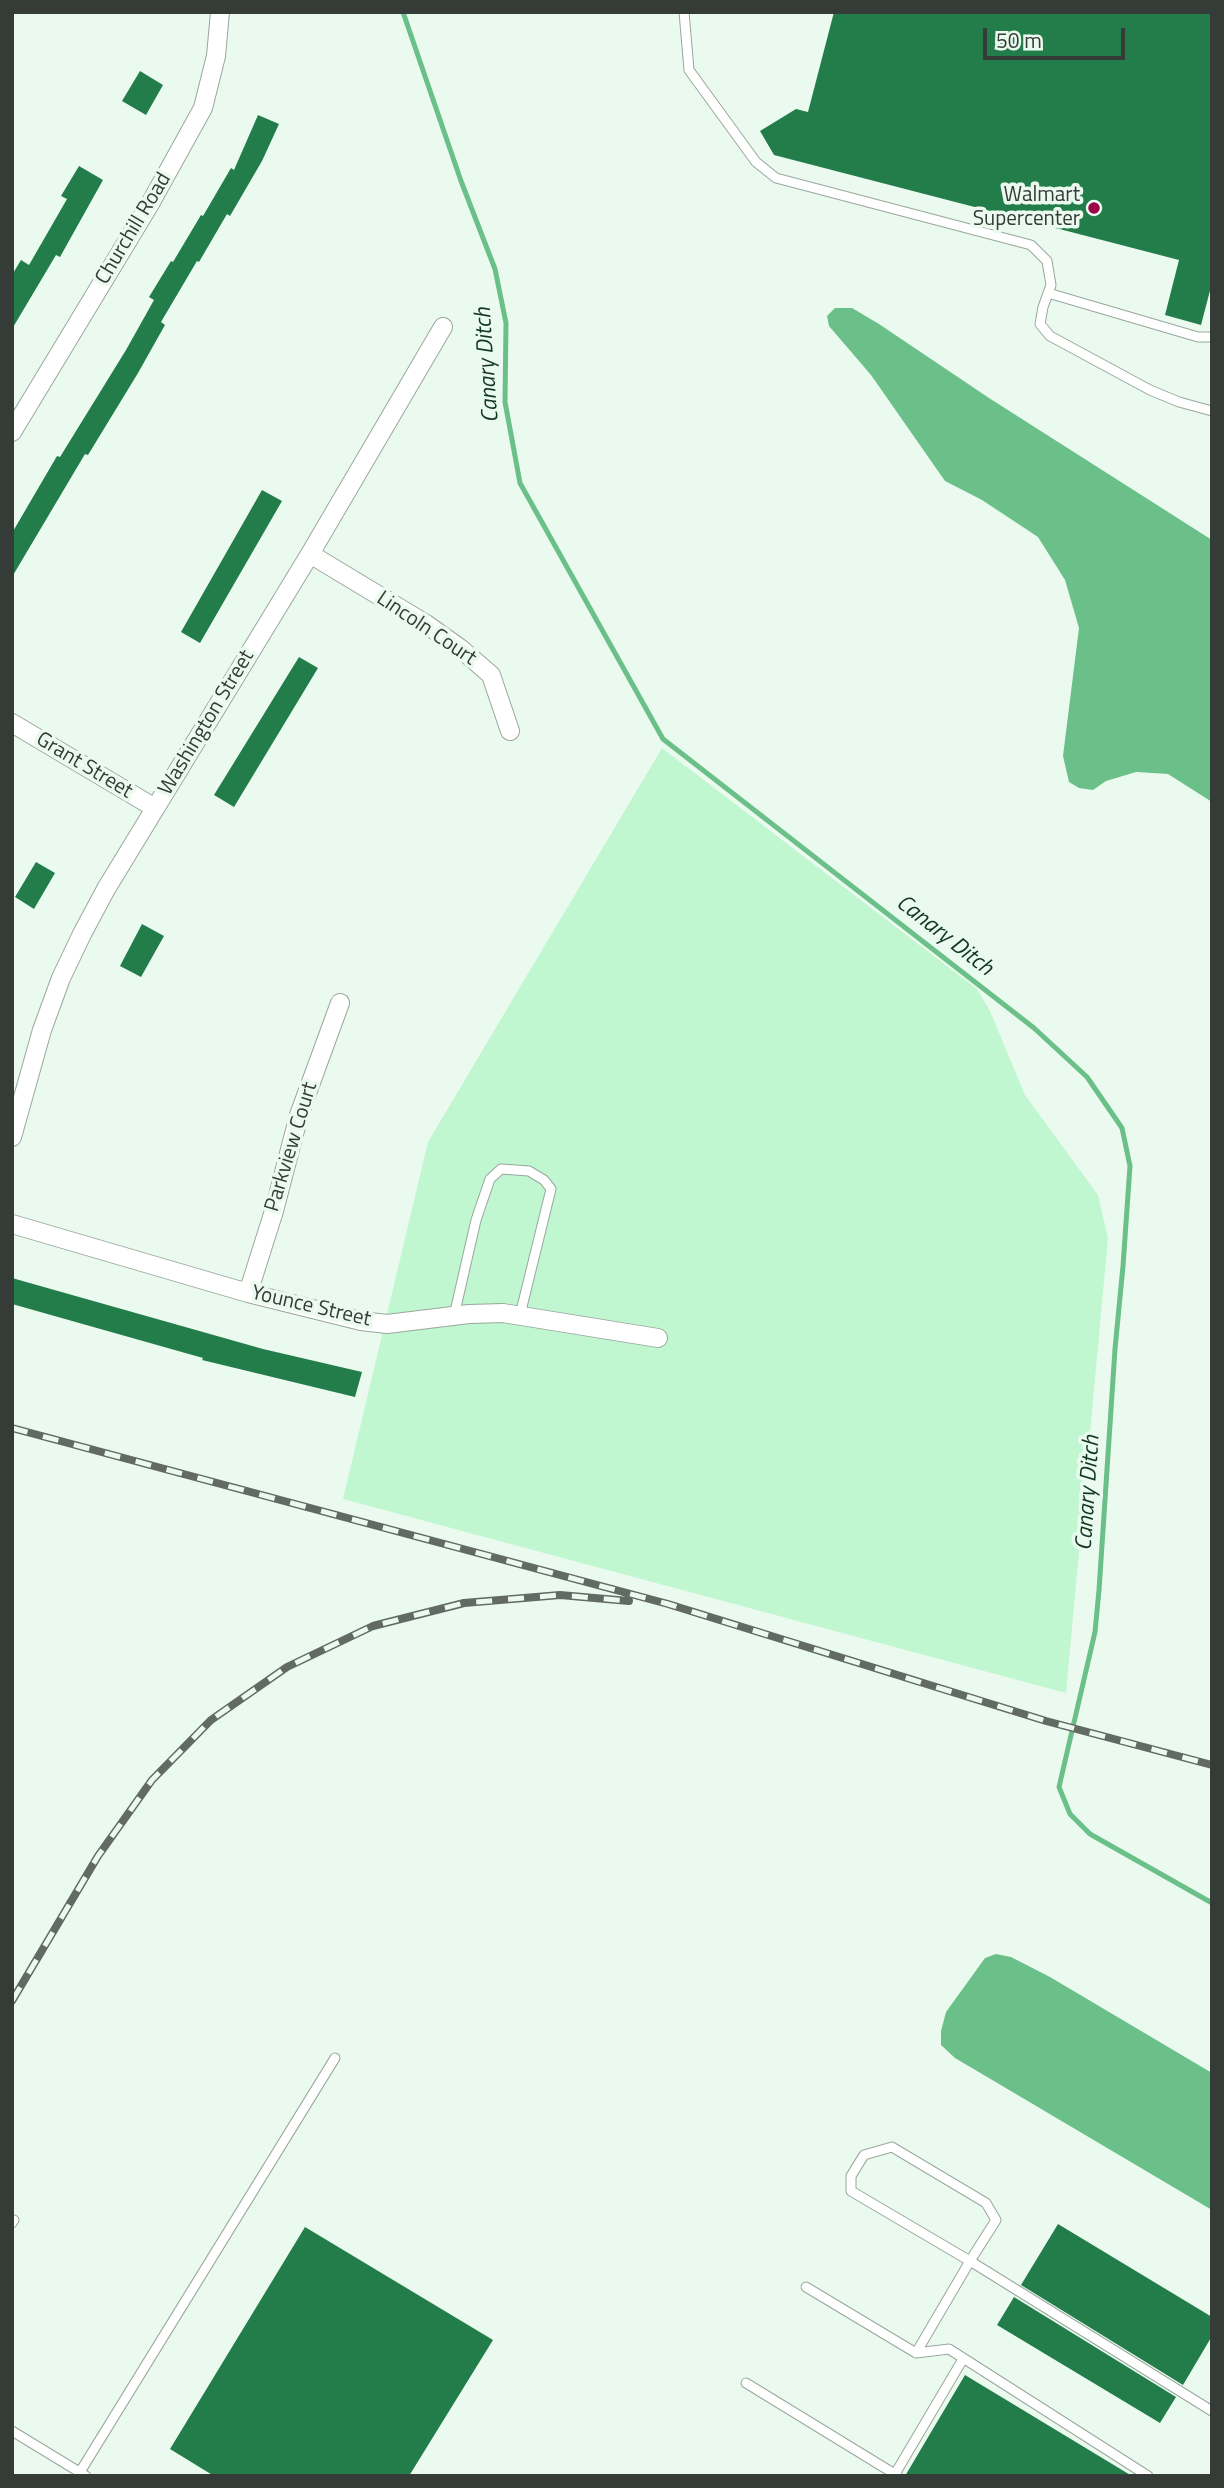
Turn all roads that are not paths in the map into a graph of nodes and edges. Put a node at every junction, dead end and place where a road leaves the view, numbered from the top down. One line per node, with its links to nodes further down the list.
1 (220, 12): 7 (street, Churchill Road)
2 (684, 12): 3 (lane)
3 (1048, 293): 5 (lane); 6 (lane)
4 (443, 327): 8 (street, Washington Street)
5 (1212, 337)
6 (1212, 411)
7 (12, 432)
8 (310, 554): 10 (street, Lincoln Court); 11 (street, Washington Street)
9 (12, 723): 11 (street, Grant Street)
10 (510, 731)
11 (155, 808): 13 (street, Washington Street)
12 (340, 1003): 15 (street, Parkview Court)
13 (12, 1137)
14 (12, 1224): 15 (street, Younce Street)
15 (248, 1293): 17 (street, Younce Street)
16 (520, 1315): 17 (street, Younce Street); 17 (lane); 18 (street, Younce Street)
17 (454, 1316)
18 (658, 1338)
19 (335, 2058): 27 (lane)
20 (970, 2261): 20 (lane); 22 (lane); 25 (lane)
21 (806, 2287): 22 (lane)
22 (916, 2353): 23 (lane)
23 (963, 2359): 28 (lane); 29 (lane)
24 (746, 2383): 29 (lane)
25 (1212, 2411)
26 (12, 2431): 27 (lane)
27 (83, 2474)
28 (1142, 2474)
29 (897, 2475)

